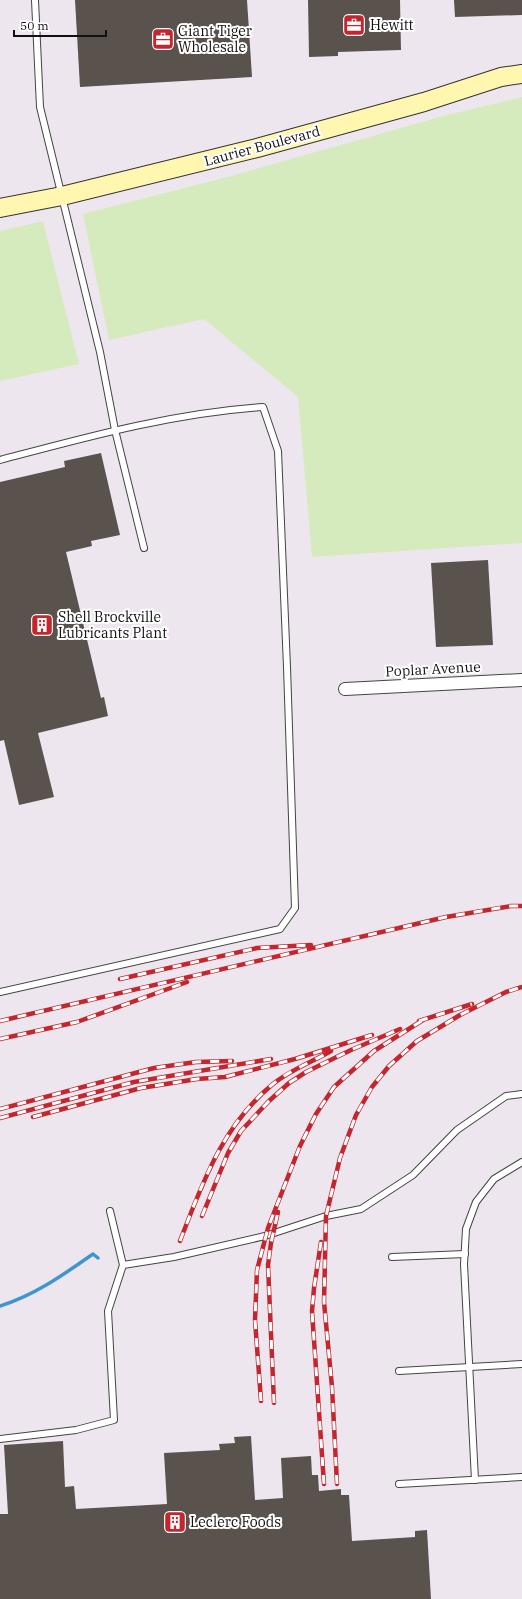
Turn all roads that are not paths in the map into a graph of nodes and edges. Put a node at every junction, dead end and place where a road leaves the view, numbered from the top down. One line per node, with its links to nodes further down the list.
1 (35, 0): 3 (lane)
2 (522, 74): 3 (street, Laurier Boulevard)
3 (62, 196): 4 (street, Laurier Boulevard); 5 (lane)
4 (0, 208)
5 (115, 430): 6 (lane); 7 (lane); 10 (lane)
6 (0, 460)
7 (144, 548)
8 (522, 680): 9 (street, Poplar Avenue)
9 (345, 689)
10 (0, 992)
11 (522, 1094): 16 (lane)
12 (522, 1162): 14 (lane)
13 (110, 1211): 16 (lane)
14 (465, 1254): 15 (lane); 18 (lane)
15 (392, 1257)
16 (123, 1265): 20 (lane)
17 (522, 1364): 18 (lane)
18 (470, 1367): 19 (lane); 22 (lane)
19 (399, 1371)
20 (0, 1439)
21 (522, 1478): 22 (lane)
22 (476, 1480): 23 (lane)
23 (399, 1484)

